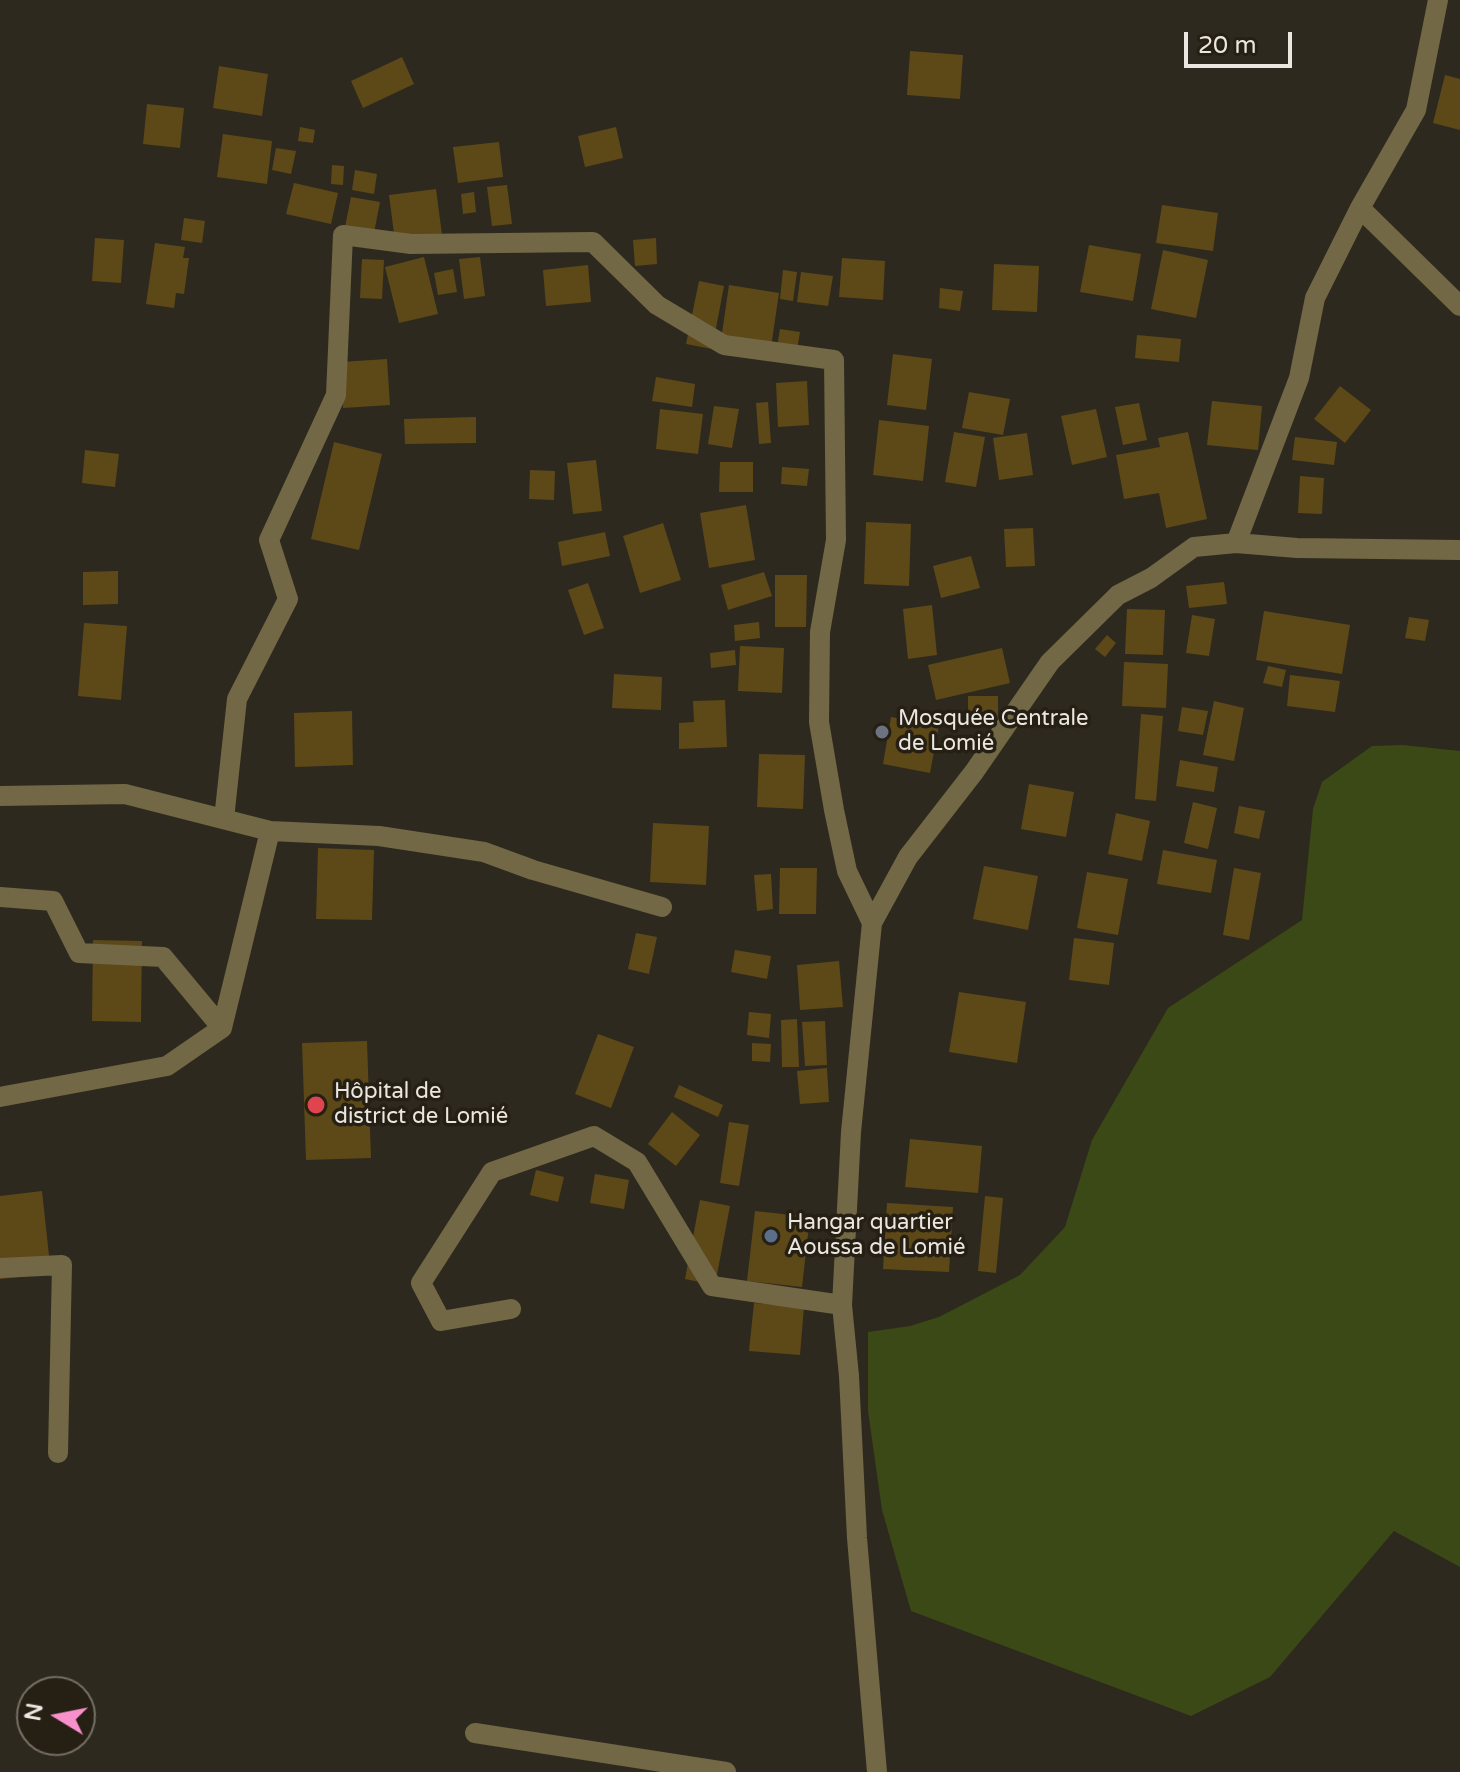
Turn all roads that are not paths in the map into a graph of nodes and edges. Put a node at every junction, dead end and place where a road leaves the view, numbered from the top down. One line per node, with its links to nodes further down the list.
1 (1438, 0): 2 (street)
2 (1360, 208): 3 (street); 4 (street)
3 (1460, 306)
4 (1236, 543): 5 (street); 11 (street)
5 (1460, 550)
6 (0, 796): 7 (street)
7 (224, 819): 8 (street); 11 (street)
8 (270, 831): 10 (street); 12 (street)
9 (0, 897): 12 (street)
10 (662, 907)
11 (872, 923): 15 (street)
12 (222, 1028): 13 (street)
13 (0, 1097)
14 (0, 1268): 17 (street)
15 (842, 1305): 16 (street); 20 (street)
16 (511, 1309)
17 (58, 1453)
18 (475, 1733): 19 (street)
19 (726, 1772)
20 (877, 1772)

